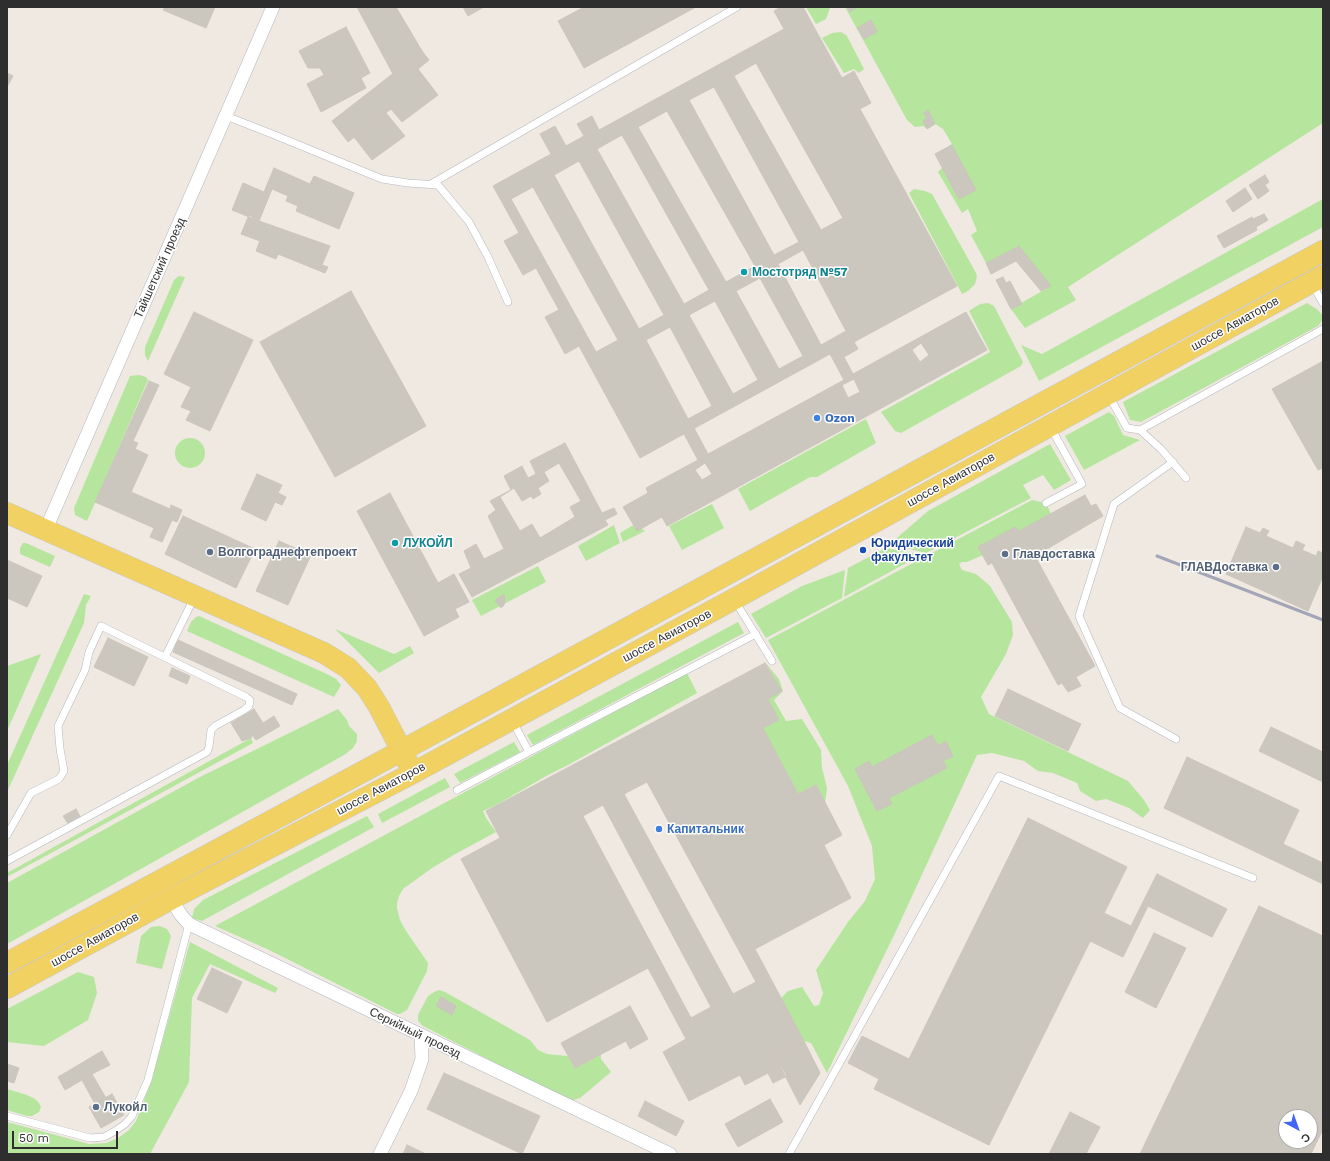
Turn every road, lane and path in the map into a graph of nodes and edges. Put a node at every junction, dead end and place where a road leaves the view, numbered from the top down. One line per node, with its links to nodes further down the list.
1 (273, 7): 3 (street, Тайшетский проезд)
2 (737, 7): 4 (lane)
3 (226, 116): 4 (lane); 17 (street, Тайшетский проезд)
4 (430, 184): 7 (lane)
5 (1323, 251): 25 (main road, шоссе Авиаторов)
6 (1317, 279): 8 (lane); 10 (main road, шоссе Авиаторов)
7 (508, 302)
8 (1323, 303)
9 (1323, 329): 12 (lane)
10 (1108, 394): 11 (main road, шоссе Авиаторов); 12 (lane)
11 (1050, 426): 15 (lane); 19 (main road, шоссе Авиаторов)
12 (1140, 430): 13 (lane)
13 (1173, 462): 14 (lane); 24 (lane)
14 (1186, 478)
15 (1046, 503)
16 (7, 513): 17 (main road)
17 (46, 529): 18 (main road)
18 (195, 596): 21 (lane); 25 (main road)
19 (734, 599): 20 (lane); 23 (main road, шоссе Авиаторов)
20 (756, 634): 22 (lane); 26 (lane)
21 (165, 657): 29 (lane); 30 (lane)
22 (772, 661)
23 (511, 719): 26 (lane); 27 (main road, шоссе Авиаторов)
24 (1176, 739)
25 (402, 750): 27 (main road); 34 (main road, шоссе Авиаторов)
26 (528, 752): 28 (lane)
27 (413, 773): 32 (main road, шоссе Авиаторов)
28 (458, 790)
29 (7, 835)
30 (7, 861)
31 (1253, 878): 40 (lane)
32 (171, 899): 33 (street, Серийный проезд); 35 (main road, шоссе Авиаторов)
33 (189, 924): 36 (street, Серийный проезд); 37 (lane)
34 (7, 963)
35 (7, 988)
36 (420, 1035): 38 (street); 39 (street, Серийный проезд)
37 (7, 1116)
38 (380, 1154)
39 (670, 1154)
40 (789, 1154)

